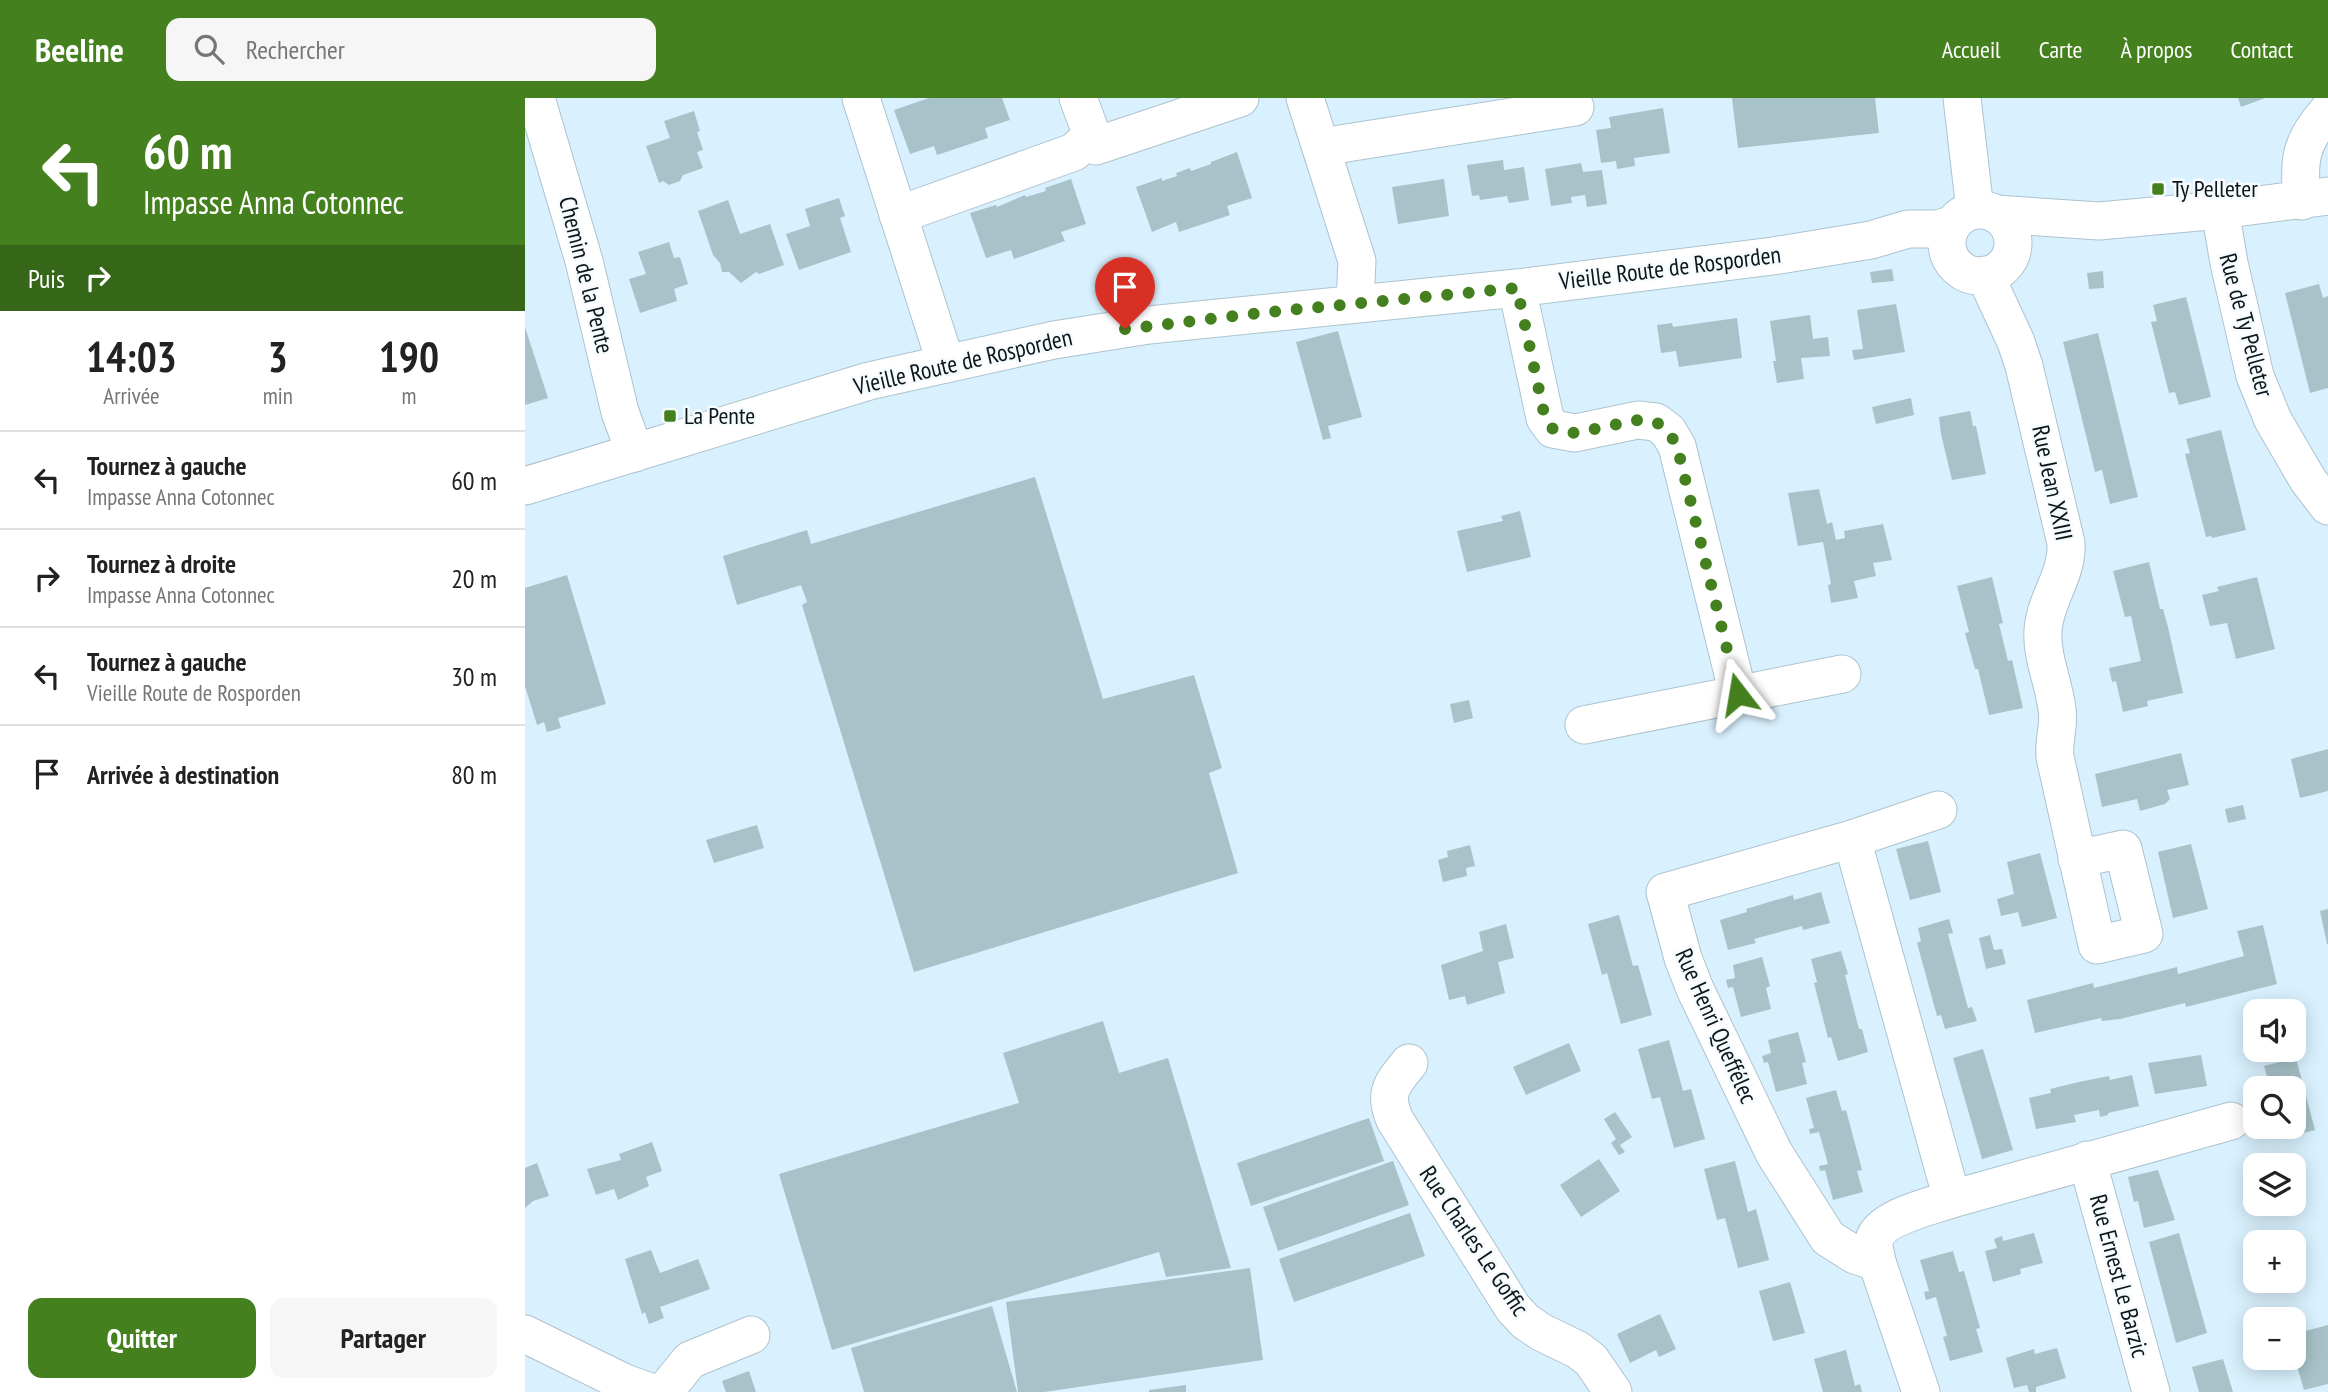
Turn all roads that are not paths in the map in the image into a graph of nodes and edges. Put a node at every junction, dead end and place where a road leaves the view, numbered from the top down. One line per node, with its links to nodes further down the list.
1 (536, 98): 20 (street, Chemin de la Pente)
2 (861, 98): 12 (street)
3 (1078, 98): 9 (street)
4 (1240, 98): 9 (street)
5 (1305, 98): 10 (street)
6 (1962, 98): 15 (street)
7 (1575, 107): 10 (street)
8 (2328, 111): 11 (street)
9 (1094, 141): 12 (street)
10 (1321, 147): 18 (street)
11 (2315, 198): 13 (street, Vieille Route de Rosporden)
12 (895, 205): 19 (street)
13 (2220, 211): 14 (street, Vieille Route de Rosporden); 22 (street, Rue de Ty Pelleter)
14 (2099, 221): 15 (street, Vieille Route de Rosporden); 16 (street, Vieille Route de Rosporden)
15 (1969, 227): 16 (street); 16 (street, Rue Jean XXIII); 17 (street, Vieille Route de Rosporden)
16 (1997, 266): 28 (street, Rue Jean XXIII)
17 (1517, 288): 18 (street, Vieille Route de Rosporden); 24 (street)
18 (1355, 304): 19 (street, Vieille Route de Rosporden)
19 (946, 364): 20 (street, Vieille Route de Rosporden)
20 (635, 453): 21 (street, Vieille Route de Rosporden)
21 (525, 486)
22 (2328, 506)
23 (1842, 674): 24 (street)
24 (1738, 694): 25 (street)
25 (1584, 725)
26 (1938, 810): 27 (street, Rue Henri Queffélec)
27 (1852, 839): 32 (street); 33 (street, Rue Henri Queffélec)
28 (2077, 859)
29 (1409, 1063): 38 (street, Rue Charles Le Goffic)
30 (2231, 1121): 31 (street, Rue Ernest Le Barzic)
31 (2087, 1160): 32 (street, Rue Ernest Le Barzic); 40 (street, Rue Ernest Le Barzic)
32 (1952, 1199): 33 (street)
33 (1877, 1262): 39 (street)
34 (525, 1334): 36 (street)
35 (751, 1335): 37 (street)
36 (650, 1392)
37 (664, 1392)
38 (1613, 1392)
39 (1921, 1392)
40 (2151, 1392)

